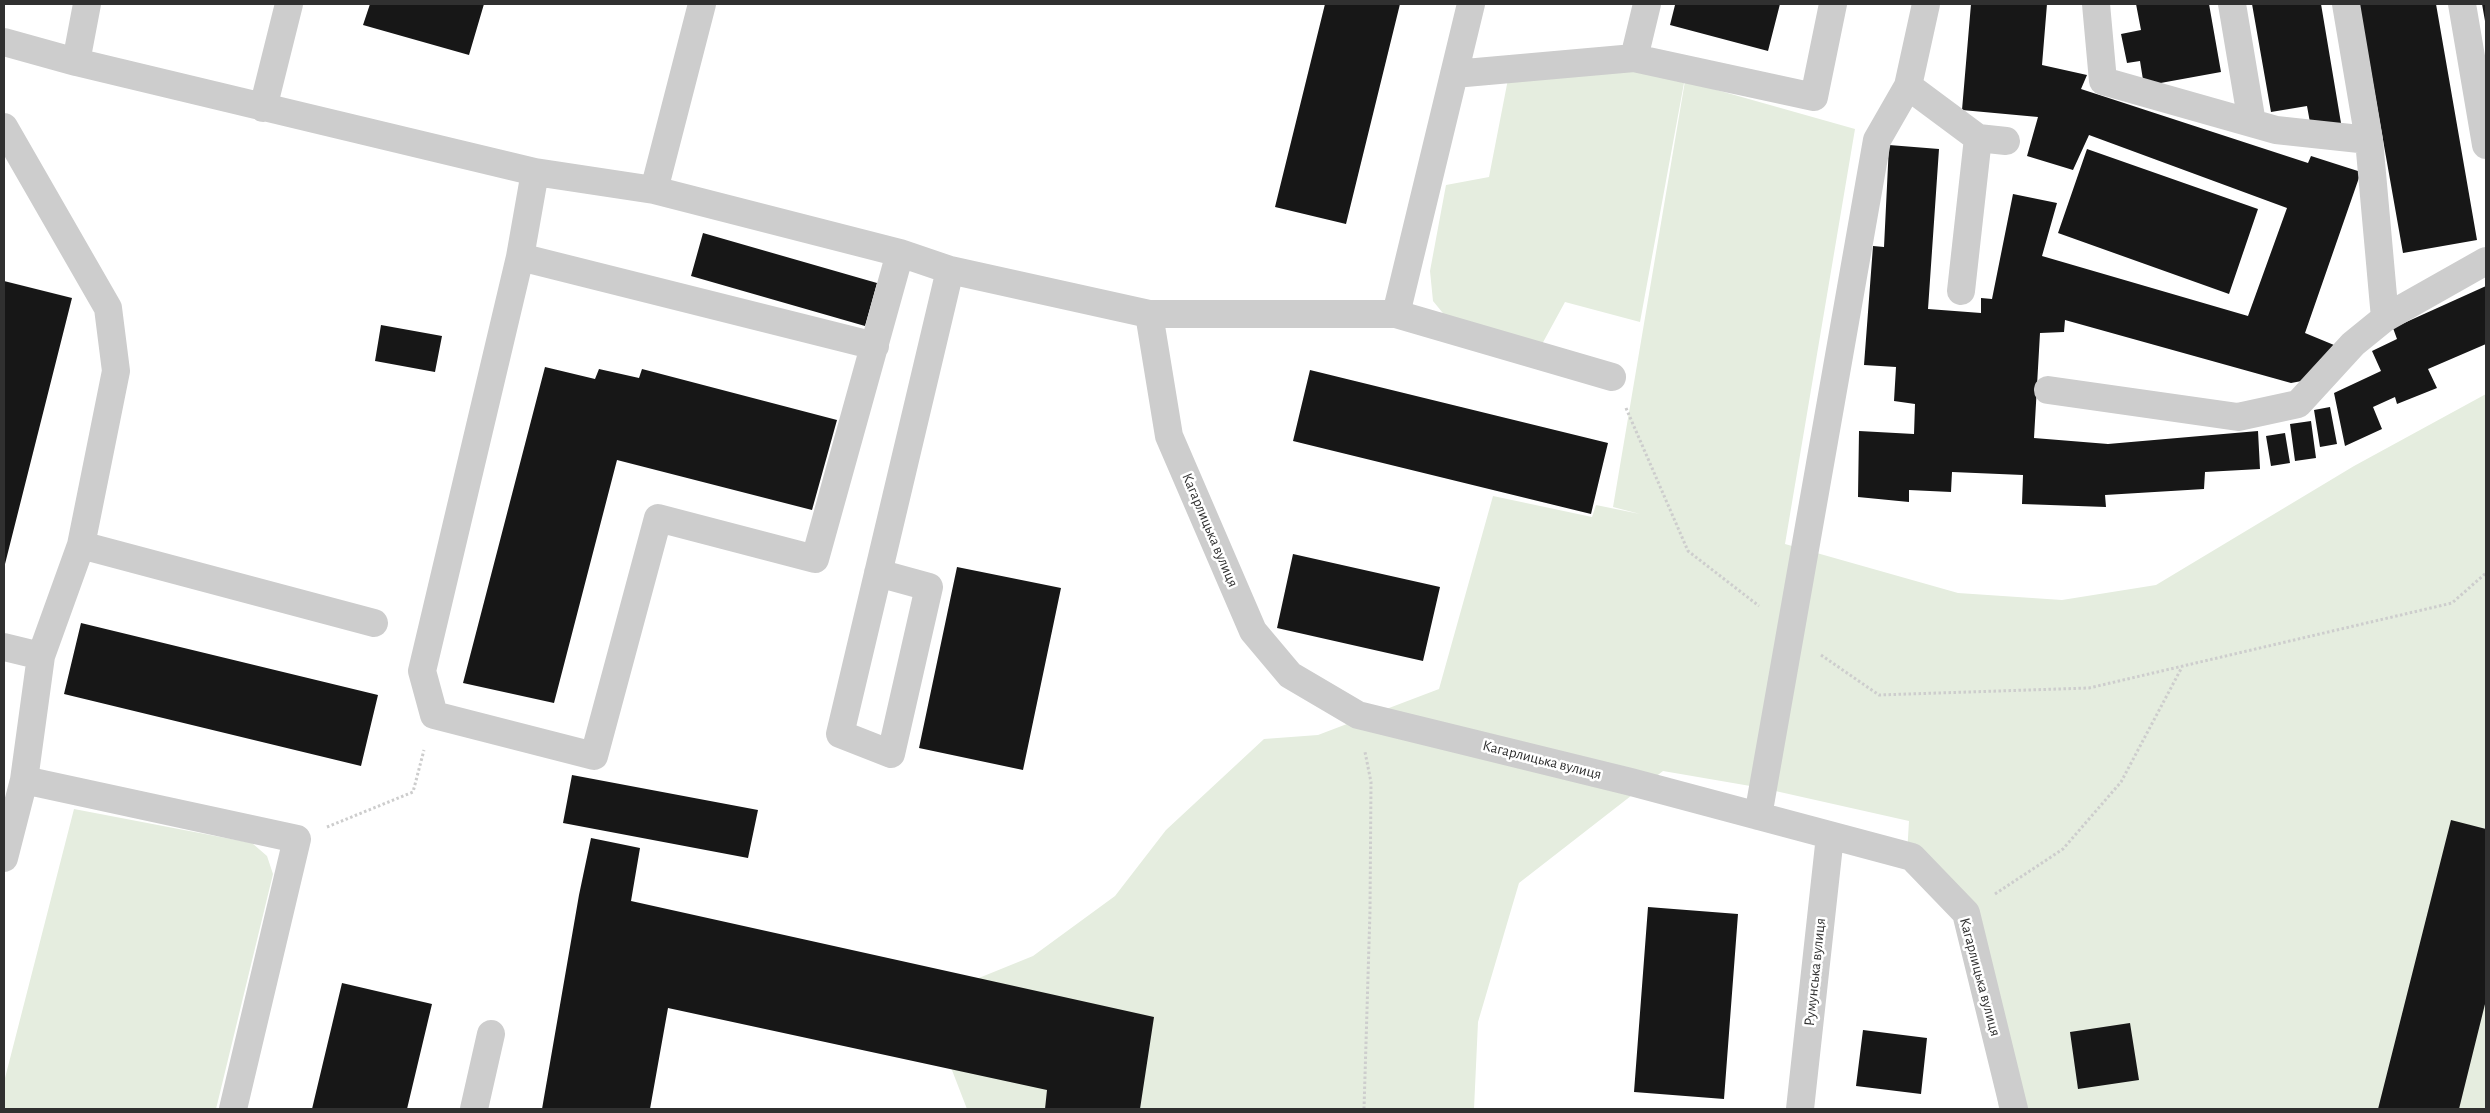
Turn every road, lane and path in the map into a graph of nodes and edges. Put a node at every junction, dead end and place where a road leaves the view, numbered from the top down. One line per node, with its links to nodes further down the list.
1 (87, 4): 14 (street)
2 (289, 4): 17 (street)
3 (702, 4): 25 (street)
4 (1471, 4): 15 (street)
5 (1647, 4): 13 (street)
6 (1833, 4): 13 (street)
7 (1926, 4): 16 (street)
8 (2096, 4): 18 (street)
9 (2232, 4): 18 (street)
10 (2346, 4): 21 (street)
11 (2462, 4): 23 (street)
12 (4, 42): 14 (street)
13 (1634, 58): 15 (street)
14 (76, 62): 17 (street)
15 (1454, 74): 32 (street)
16 (1908, 86): 20 (street); 49 (street)
17 (263, 108): 24 (street)
18 (2252, 123): 21 (street)
19 (4, 127): 37 (street)
20 (1978, 138): 22 (street); 30 (street)
21 (2369, 140): 33 (street)
22 (2006, 142)
23 (2486, 145)
24 (535, 172): 25 (street); 27 (street)
25 (654, 190): 26 (street)
26 (900, 253): 29 (street); 34 (street)
27 (520, 257): 34 (street); 46 (street)
28 (2486, 261): 33 (street)
29 (950, 270): 31 (street); 38 (street)
30 (1961, 292)
31 (1149, 314): 32 (street); 47 (street, Кагарлицька вулиця)
32 (1396, 314): 35 (street)
33 (2385, 318): 36 (street)
34 (875, 346): 46 (street)
35 (1612, 377): 40 (path)
36 (2048, 390)
37 (81, 545): 41 (street); 44 (street)
38 (878, 573): 38 (street)
39 (2486, 573): 45 (path)
40 (1764, 610)
41 (374, 623)
42 (4, 647): 44 (street)
43 (1818, 652): 45 (path)
44 (41, 656): 48 (street)
45 (2182, 666): 53 (path)
46 (434, 715): 51 (path)
47 (1358, 715): 49 (street, Кагарлицька вулиця); 57 (path)
48 (24, 780): 51 (street); 52 (street)
49 (1758, 816): 50 (street, Кагарлицька вулиця)
50 (1830, 836): 53 (street, Кагарлицька вулиця); 58 (street, Румунська вулиця)
51 (297, 839): 55 (street)
52 (4, 858)
53 (1966, 914): 59 (street, Кагарлицька вулиця)
54 (492, 1034): 56 (street)
55 (233, 1109)
56 (474, 1109)
57 (1364, 1109)
58 (1800, 1109)
59 (2014, 1109)

